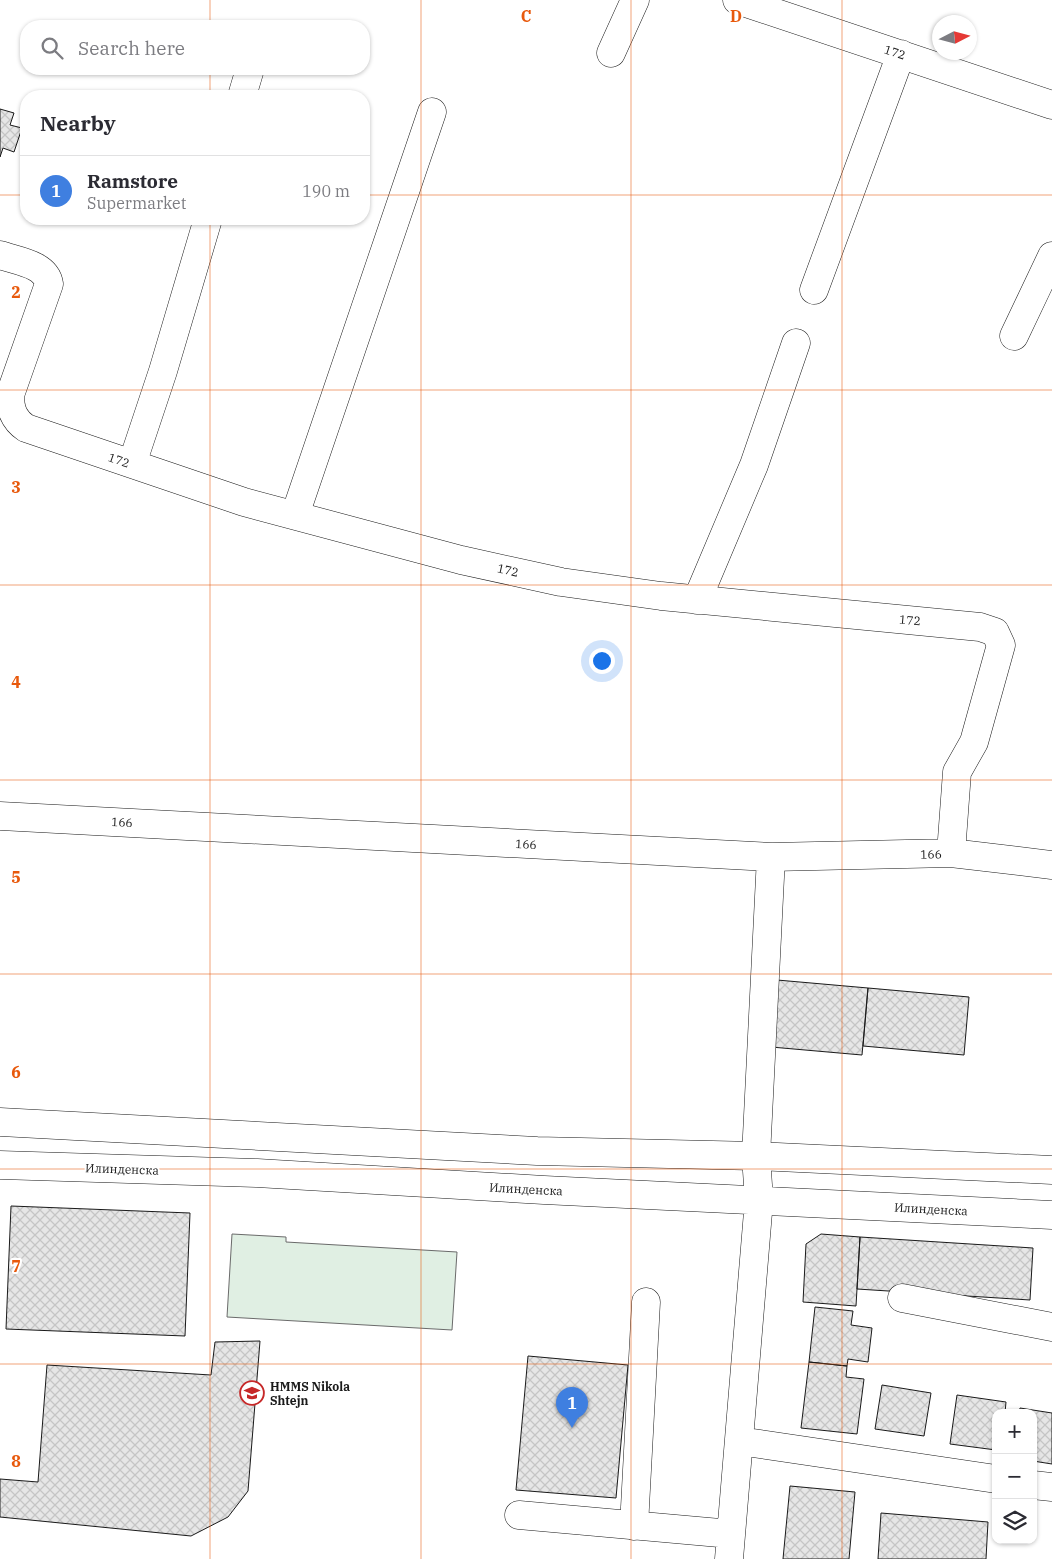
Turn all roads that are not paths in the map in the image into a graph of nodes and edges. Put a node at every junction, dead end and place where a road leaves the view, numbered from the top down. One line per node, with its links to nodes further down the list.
1 (635, 0): 3 (street)
2 (737, 0): 4 (street, 172)
3 (612, 53)
4 (901, 54): 7 (street, 172); 12 (street)
5 (248, 75): 6 (street)
6 (244, 90)
7 (1052, 104)
8 (432, 112): 17 (street)
9 (206, 225): 16 (street)
10 (0, 256): 15 (street, 172)
11 (1052, 256): 13 (street)
12 (814, 290)
13 (1014, 336)
14 (796, 343): 18 (street)
15 (6, 388): 16 (street, 172)
16 (132, 464): 17 (street, 172)
17 (295, 516): 18 (street, 172)
18 (697, 600): 20 (street, 172)
19 (0, 816): 21 (street, 166)
20 (951, 853): 21 (street, 166); 22 (street, 166)
21 (771, 857): 24 (street)
22 (1052, 865)
23 (0, 1122): 24 (street)
24 (756, 1156): 26 (street); 27 (street)
25 (0, 1165): 27 (street, Илинденска)
26 (1052, 1170)
27 (758, 1200): 28 (street, Илинденска); 32 (street)
28 (1052, 1215)
29 (902, 1298): 31 (street)
30 (646, 1302): 37 (street)
31 (1052, 1327)
32 (739, 1440): 33 (street); 38 (street)
33 (992, 1478)
34 (1037, 1485): 35 (street)
35 (1052, 1487)
36 (520, 1515): 37 (street)
37 (634, 1526): 38 (street)
38 (730, 1546)

